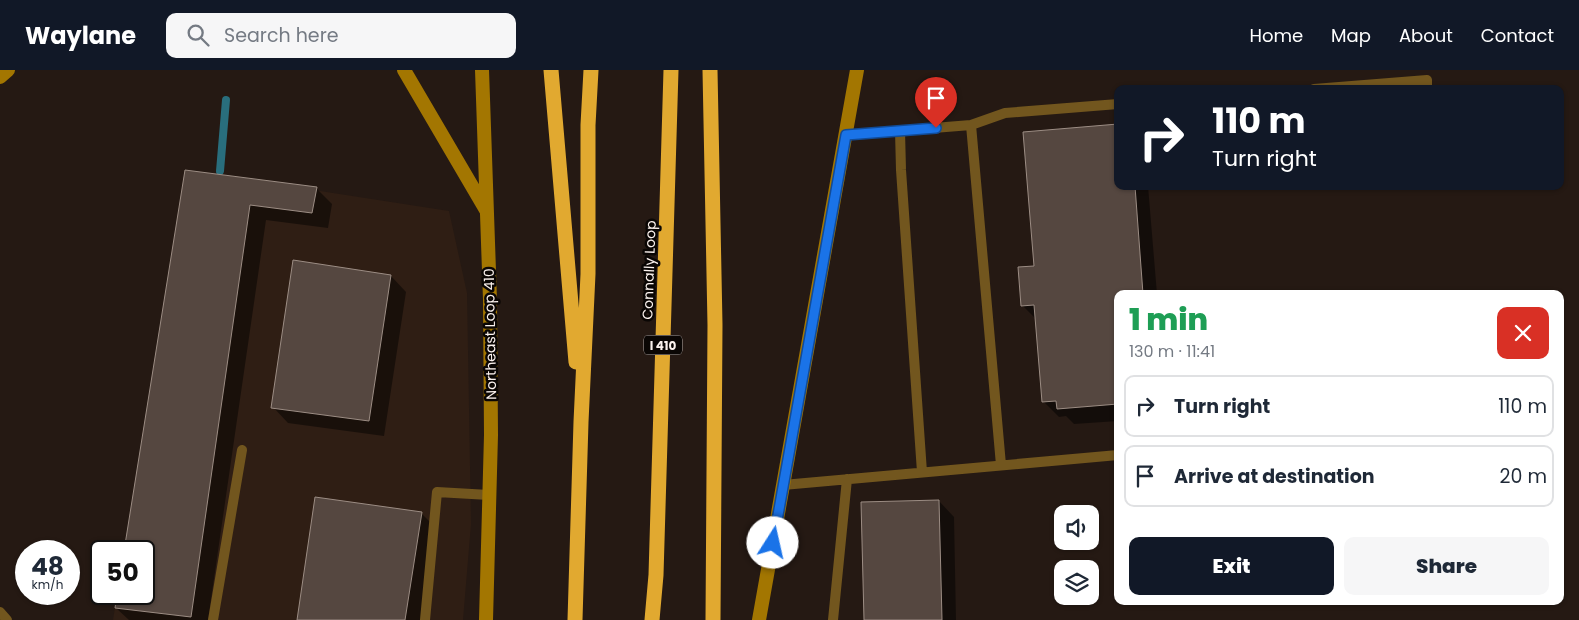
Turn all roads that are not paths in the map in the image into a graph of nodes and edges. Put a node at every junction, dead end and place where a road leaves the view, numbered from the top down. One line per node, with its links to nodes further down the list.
1 (8, 70): 9 (main road)
2 (404, 70): 16 (main road, Northeast Loop 410)
3 (482, 70): 16 (main road)
4 (551, 70): 17 (highway)
5 (591, 70): 17 (highway)
6 (671, 70): 31 (highway, Connally Loop / I 410)
7 (710, 70): 32 (highway)
8 (857, 70): 15 (main road)
9 (0, 76)
10 (1364, 85): 11 (lane)
11 (1428, 85)
12 (1114, 104): 13 (lane)
13 (971, 125): 14 (lane); 20 (lane)
14 (900, 131): 15 (lane); 21 (lane)
15 (846, 135): 23 (main road)
16 (487, 212): 24 (main road, Northeast Loop 410)
17 (581, 422): 30 (highway)
18 (242, 450): 27 (lane)
19 (1114, 455): 20 (lane)
20 (1001, 465): 21 (lane)
21 (922, 472): 22 (lane)
22 (847, 478): 23 (lane); 34 (lane)
23 (783, 485): 33 (main road)
24 (490, 495): 28 (lane); 29 (main road, Northeast Loop 410)
25 (0, 612): 26 (lane)
26 (7, 620)
27 (214, 620)
28 (425, 620)
29 (486, 620)
30 (575, 620)
31 (652, 620)
32 (713, 620)
33 (759, 620)
34 (833, 620)

